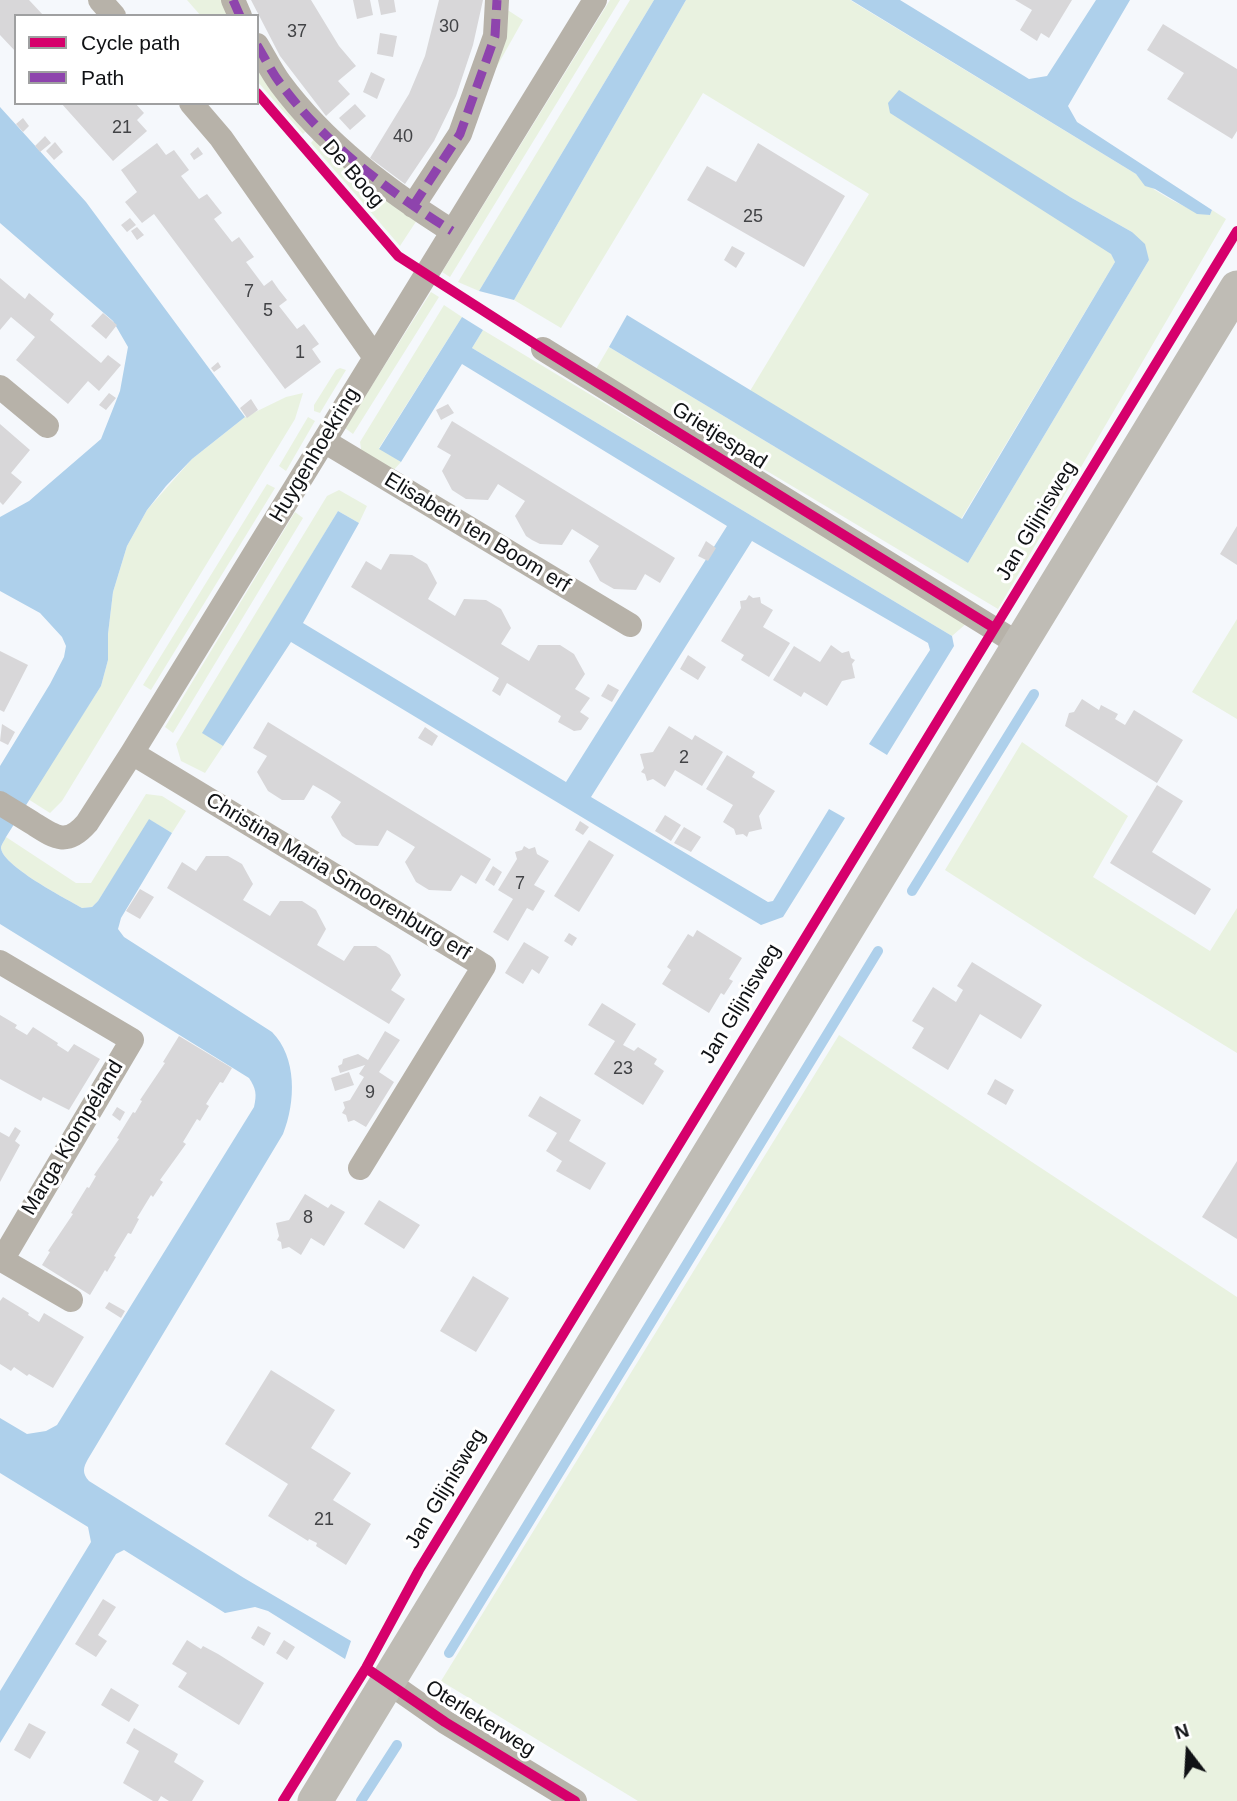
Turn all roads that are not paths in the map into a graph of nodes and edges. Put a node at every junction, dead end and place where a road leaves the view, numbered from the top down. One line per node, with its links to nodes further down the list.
1 (100, 0): 4 (street)
2 (497, 0): 7 (street)
3 (595, 0): 8 (street, Huygenhoekring)
4 (112, 14)
5 (259, 48): 7 (street)
6 (193, 105): 11 (street)
7 (413, 206): 8 (street)
8 (452, 231): 11 (street, Huygenhoekring)
9 (1237, 288): 16 (street)
10 (543, 349): 16 (street, Grietjespad)
11 (374, 356): 14 (street, Huygenhoekring)
12 (0, 387): 13 (street)
13 (47, 426)
14 (324, 441): 15 (street, Elisabeth ten Boom erf); 17 (street, Huygenhoekring)
15 (629, 625)
16 (1020, 645): 23 (street)
17 (132, 753): 18 (street, Huygenhoekring); 20 (street, Christina Maria Smoorenburg erf)
18 (0, 803)
19 (0, 962): 21 (street, Marga Klompéland)
20 (360, 1168)
21 (1, 1260): 22 (street, Marga Klompéland)
22 (71, 1300)
23 (388, 1682): 24 (street); 25 (street, Oterlekerweg)
24 (315, 1801)
25 (575, 1801)

